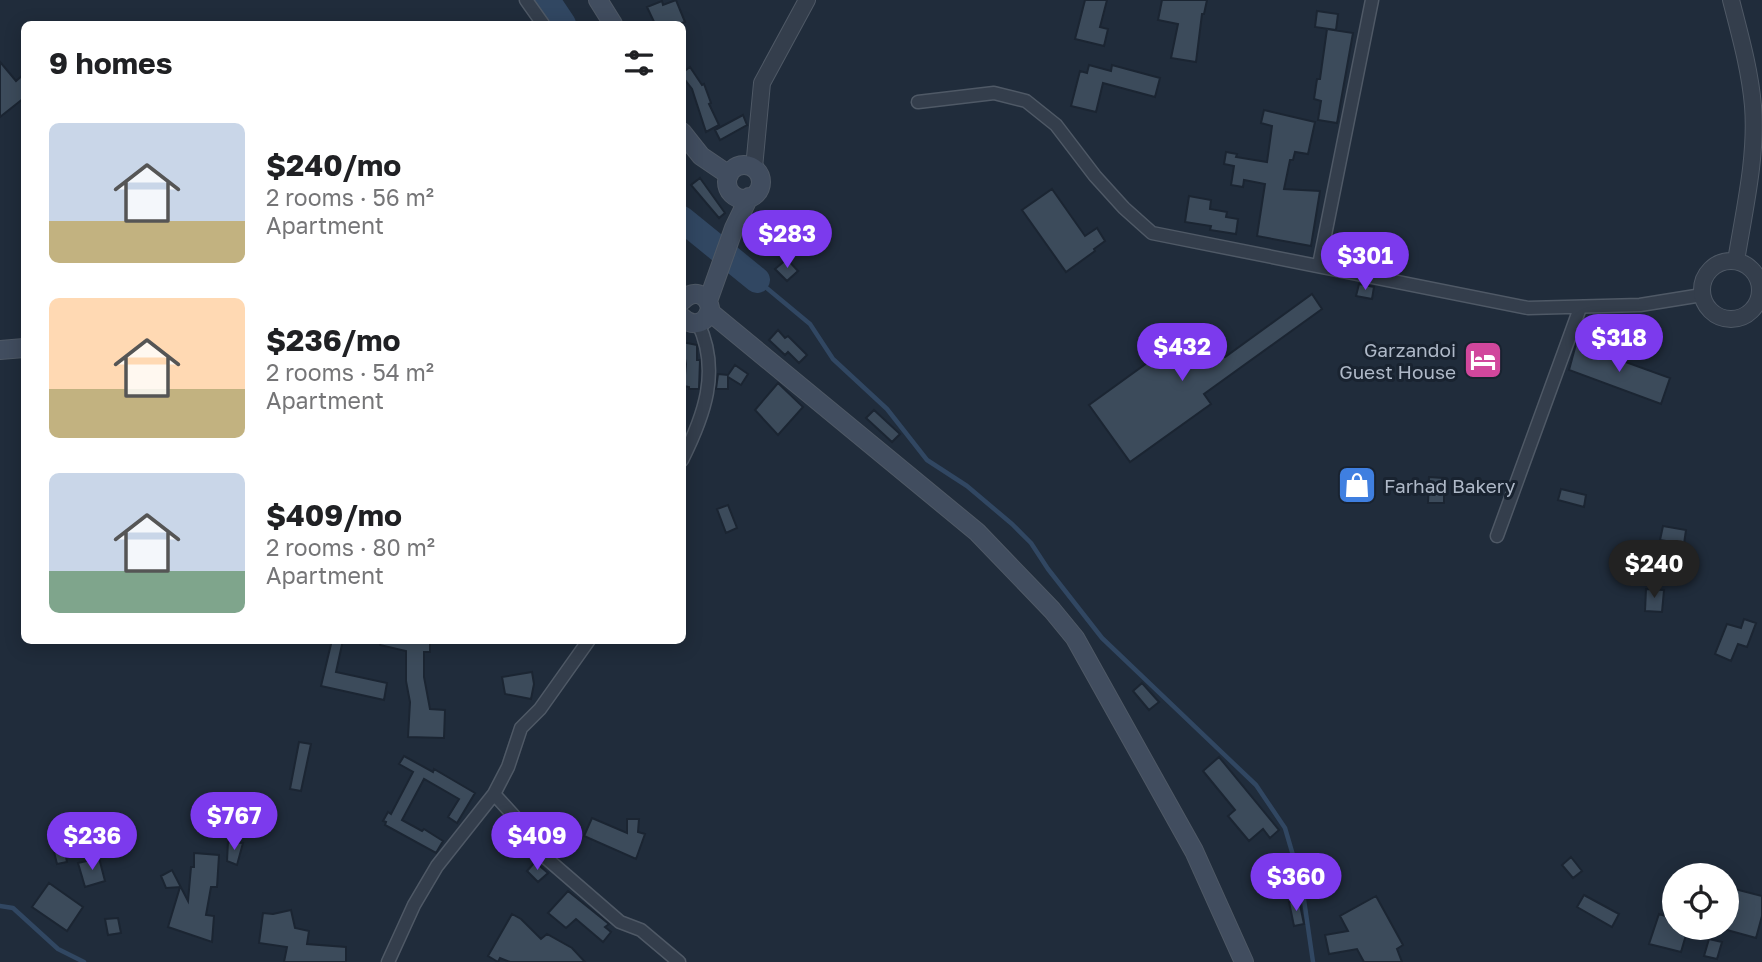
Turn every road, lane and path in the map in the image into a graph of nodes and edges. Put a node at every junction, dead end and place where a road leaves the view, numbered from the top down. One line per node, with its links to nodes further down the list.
1 (526, 0): 6 (street)
2 (598, 0): 7 (main road)
3 (807, 0): 10 (street)
4 (1371, 0): 14 (street)
5 (1731, 0): 13 (street)
6 (541, 21)
7 (611, 21)
8 (918, 102): 14 (street)
9 (686, 137): 11 (main road)
10 (754, 168): 11 (main road); 12 (main road)
11 (729, 175): 12 (main road)
12 (743, 197): 18 (main road)
13 (1736, 261): 15 (street); 16 (street)
14 (1319, 265): 19 (street)
15 (1758, 273): 17 (street)
16 (1702, 295): 17 (street); 19 (street)
17 (1760, 299)
18 (694, 304): 22 (street); 28 (main road)
19 (1580, 308): 23 (street)
20 (21, 348): 21 (main road)
21 (0, 350)
22 (686, 452)
23 (1497, 537)
24 (586, 644): 25 (street)
25 (494, 794): 26 (street); 27 (street)
26 (388, 962)
27 (679, 962)
28 (1244, 962)

